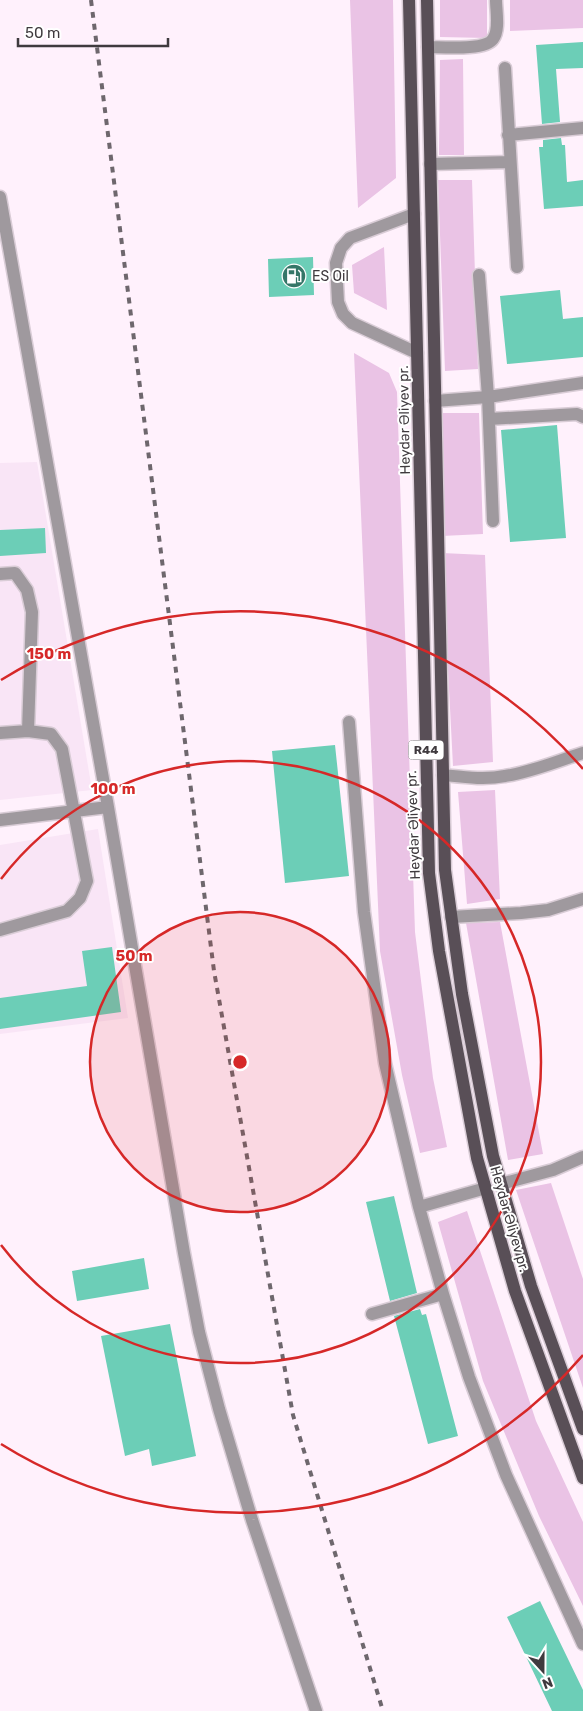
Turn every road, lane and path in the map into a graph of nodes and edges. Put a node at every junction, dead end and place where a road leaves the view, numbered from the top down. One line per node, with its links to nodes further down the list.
1 (409, 0): 11 (main road, Heydər Əliyev pr. / R44)
2 (427, 0): 4 (main road, Heydər Əliyev pr. / R44)
3 (496, 0): 4 (street)
4 (428, 47): 9 (main road, Heydər Əliyev pr. / R44)
5 (505, 68): 7 (street)
6 (583, 128): 7 (street)
7 (508, 135): 8 (street)
8 (510, 162): 9 (street); 13 (street)
9 (430, 164): 18 (main road, Heydər Əliyev pr. / R44)
10 (0, 197): 12 (street)
11 (414, 214): 15 (main road, Heydər Əliyev pr. / R44); 15 (street)
12 (2, 229): 28 (street)
13 (518, 267)
14 (479, 275): 17 (street)
15 (417, 353): 36 (main road, Heydər Əliyev pr. / R44)
16 (583, 383): 17 (street)
17 (488, 397): 18 (street); 20 (street)
18 (435, 401): 27 (main road, Heydər Əliyev pr. / R44)
19 (583, 416): 20 (street)
20 (489, 419): 21 (street)
21 (493, 521)
22 (0, 574): 24 (street)
23 (349, 722): 37 (street)
24 (28, 731): 25 (street); 29 (street)
25 (0, 733)
26 (583, 753): 27 (street)
27 (443, 776): 32 (main road, Heydər Əliyev pr. / R44)
28 (108, 807): 29 (street); 43 (street)
29 (74, 812): 30 (street); 33 (street)
30 (0, 820)
31 (583, 899): 32 (street)
32 (451, 917): 35 (main road, Heydər Əliyev pr. / R44)
33 (0, 930)
34 (583, 1157): 35 (street)
35 (501, 1184): 40 (main road, Heydər Əliyev pr. / R44)
36 (486, 1188): 37 (street); 41 (main road, Heydər Əliyev pr. / R44)
37 (419, 1207): 38 (street)
38 (443, 1294): 39 (street); 42 (street)
39 (372, 1314)
40 (583, 1429)
41 (583, 1478)
42 (583, 1644)
43 (316, 1711)

